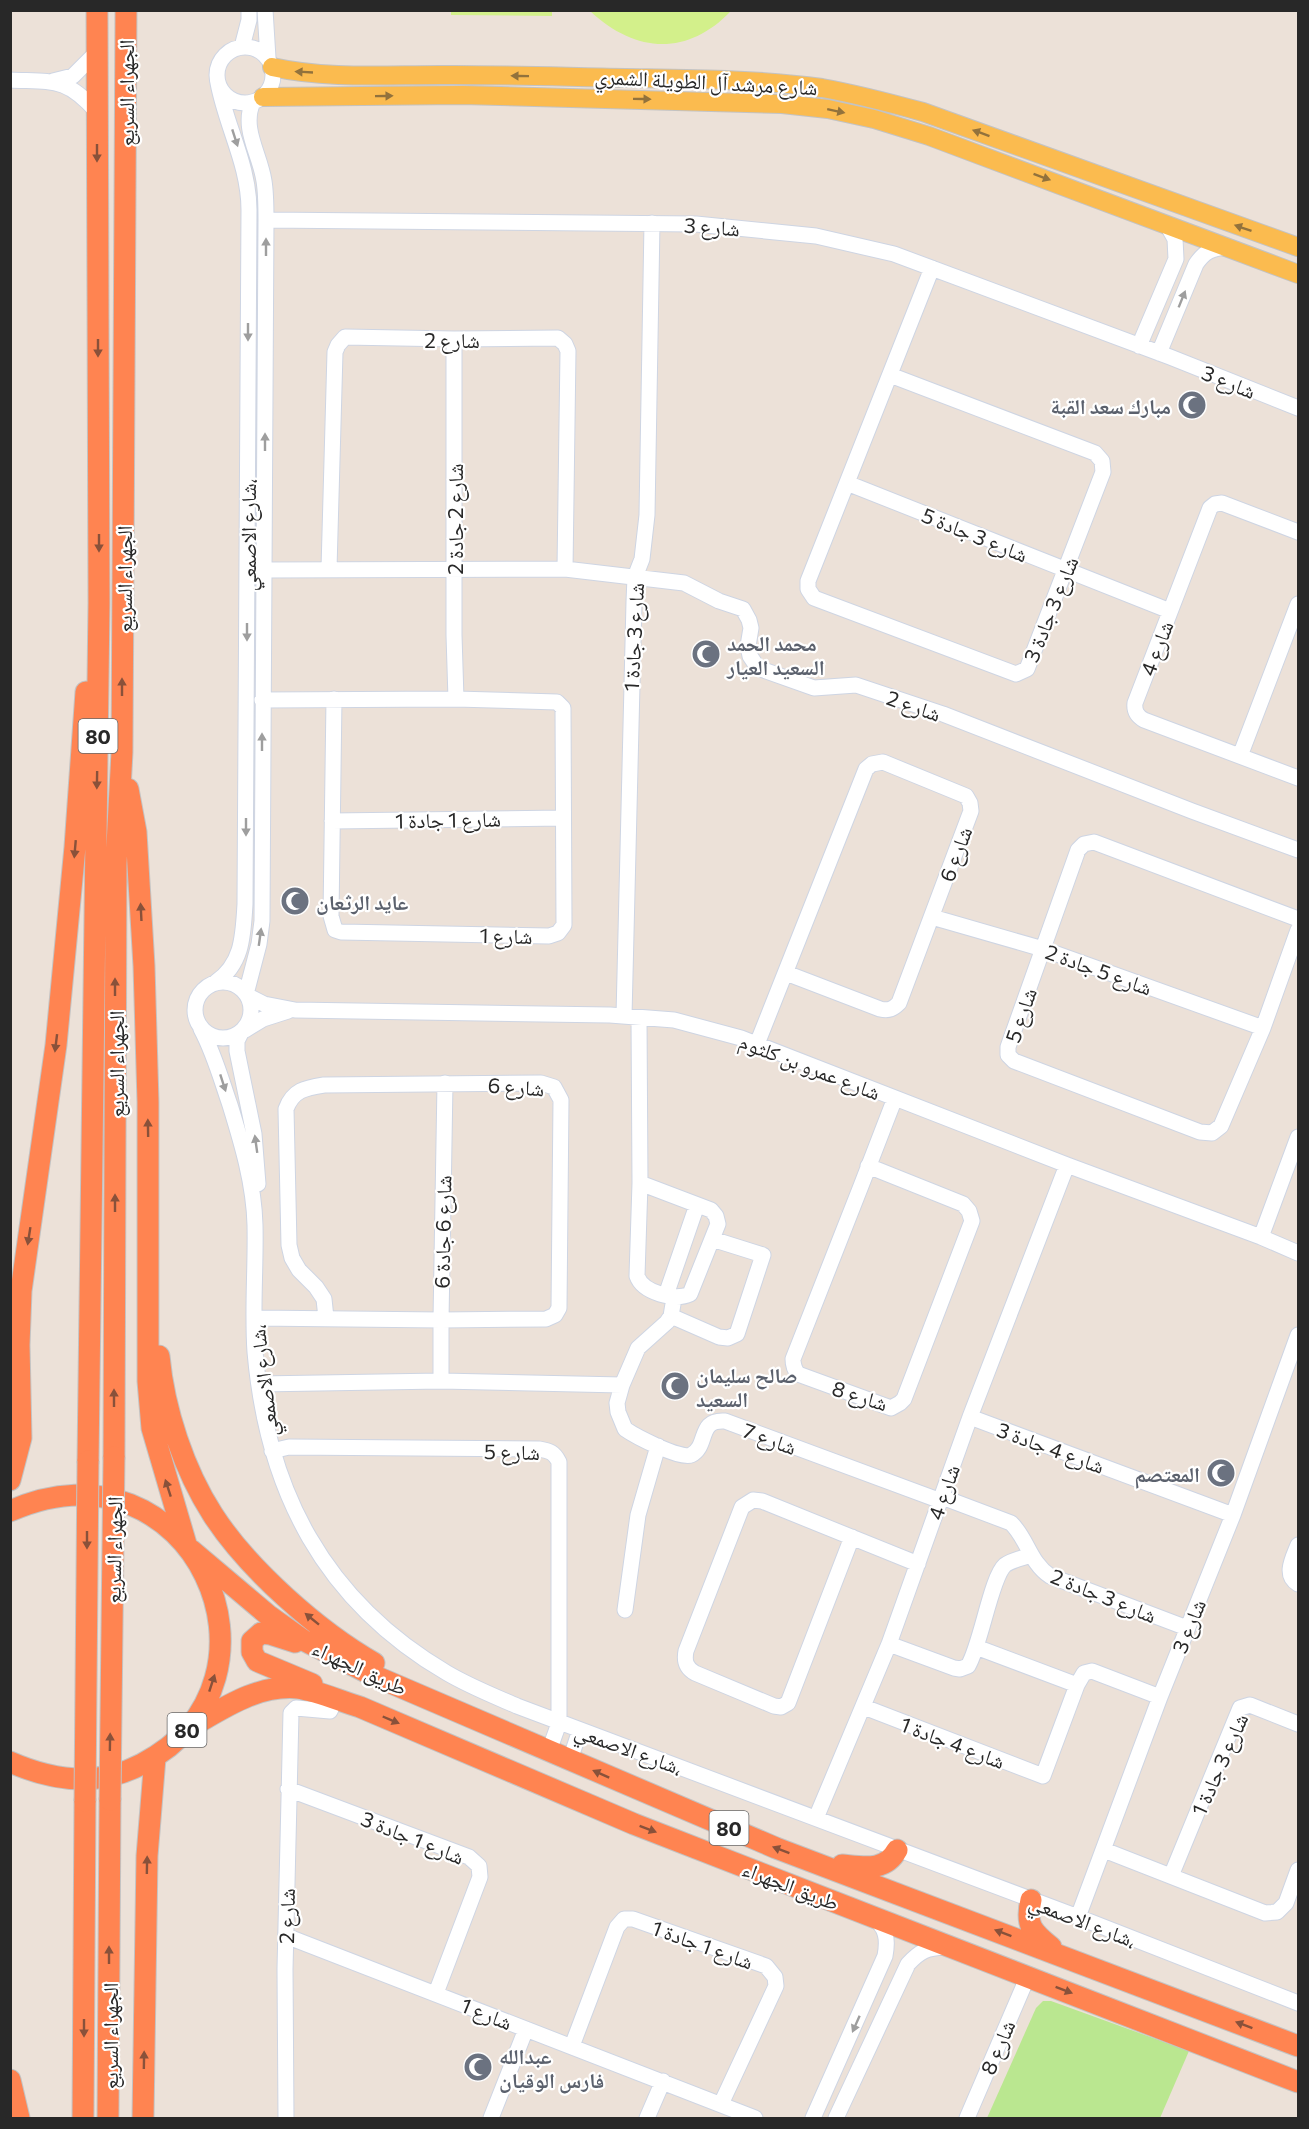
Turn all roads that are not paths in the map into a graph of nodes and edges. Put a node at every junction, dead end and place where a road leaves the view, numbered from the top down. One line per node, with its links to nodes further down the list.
1 (97, 10): 6 (highway, الجهراء السريع / 80)
2 (126, 10): 47 (highway, الجهراء السريع / 80, one-way to 2)
3 (249, 10): 5 (street)
4 (266, 10): 7 (street)
5 (242, 47): 7 (street); 13 (street)
6 (97, 52): 12 (street); 18 (highway, الجهراء السريع / 80)
7 (270, 62): 8 (main road, شارع مرشد آل الطويلة الشمري, one-way to 7); 17 (street)
8 (347, 75): 9 (main road, شارع مرشد آل الطويلة الشمري, one-way to 8); 15 (main road)
9 (569, 77): 10 (main road, شارع مرشد آل الطويلة الشمري); 14 (main road)
10 (631, 78): 16 (main road); 20 (main road, شارع مرشد آل الطويلة الشمري, one-way to 10)
11 (10, 80): 12 (street)
12 (50, 82): 18 (street)
13 (218, 83): 17 (street); 58 (street, شارع الاصمعي،, one-way to 58)
14 (536, 96): 15 (main road, شارع مرشد آل الطويلة الشمري, one-way to 14); 16 (main road, شارع مرشد آل الطويلة الشمري)
15 (347, 97): 17 (main road, شارع مرشد آل الطويلة الشمري)
16 (597, 98): 19 (main road, شارع مرشد آل الطويلة الشمري, one-way to 19)
17 (258, 99): 21 (street, شارع الاصمعي،)
18 (96, 111): 41 (highway, الجهراء السريع / 80, one-way to 41)
19 (1017, 168): 20 (main road); 23 (main road, شارع مرشد آل الطويلة الشمري, one-way to 23)
20 (1073, 168): 24 (main road, شارع مرشد آل الطويلة الشمري, one-way to 20)
21 (266, 220): 22 (street, شارع 3); 38 (street, شارع الاصمعي،, one-way to 21)
22 (652, 223): 26 (street, شارع 3); 40 (street, شارع 3 جادة 1)
23 (1167, 225): 25 (main road, شارع مرشد آل الطويلة الشمري); 29 (street)
24 (1299, 247)
25 (1226, 248): 27 (main road, شارع مرشد آل الطويلة الشمري); 30 (street, one-way to 25)
26 (932, 268): 29 (street, شارع 3); 31 (street, شارع 3 جادة 3)
27 (1299, 274)
28 (454, 339): 35 (street, شارع 2); 36 (street, شارع 2 جادة 2); 37 (street, شارع 2)
29 (1139, 345): 30 (street, شارع 3)
30 (1159, 353): 32 (street, شارع 3)
31 (890, 375): 33 (street, شارع 3 جادة 3); 39 (street, شارع 3 جادة 3)
32 (1298, 407)
33 (847, 483): 39 (street, شارع 3 جادة 5); 39 (street, شارع 3 جادة 3)
34 (1299, 532): 43 (street, شارع 4)
35 (329, 569): 36 (street, شارع 2); 38 (street, شارع 2)
36 (454, 569): 37 (street, شارع 2); 45 (street, شارع 2 جادة 2)
37 (565, 569): 40 (street, شارع 2)
38 (264, 570): 46 (street, شارع الاصمعي،)
39 (1066, 570): 43 (street, شارع 3 جادة 5)
40 (635, 577): 52 (street, شارع 2); 61 (street, شارع 3 جادة 1)
41 (99, 603): 84 (highway, one-way to 84); 147 (highway, الجهراء السريع / 80, one-way to 147, bridge)
42 (1299, 604): 48 (street)
43 (1170, 611): 48 (street, شارع 4)
44 (334, 699): 45 (street, شارع 1); 46 (street, شارع 1); 51 (street, شارع 1)
45 (456, 699): 50 (street, شارع 1)
46 (262, 700): 59 (street, شارع الاصمعي،, one-way to 46)
47 (122, 752): 77 (highway, one-way to 47); 148 (highway, الجهراء السريع / 80, one-way to 47, bridge)
48 (1240, 756): 49 (street, شارع 4)
49 (1299, 778)
50 (563, 818): 51 (street, شارع 1 جادة 1); 51 (street, شارع 1)
51 (332, 821)
52 (1299, 850)
53 (932, 917): 56 (street, شارع 5 جادة 2); 57 (street, شارع 6); 57 (street, شارع 6)
54 (1299, 919): 56 (street, شارع 5)
55 (1299, 930): 62 (street, شارع 5)
56 (1043, 949): 62 (street, شارع 5 جادة 2); 62 (street, شارع 5)
57 (786, 973): 65 (street, شارع 6)
58 (216, 982): 59 (street); 63 (street)
59 (247, 995): 60 (street, شارع عمرو بن كلثوم); 64 (street)
60 (295, 1010): 61 (street, شارع عمرو بن كلثوم); 64 (street, شارع عمرو بن كلثوم)
61 (632, 1017): 65 (street, شارع عمرو بن كلثوم); 71 (street)
62 (1263, 1028)
63 (201, 1029): 64 (street); 73 (street, شارع الاصمعي،, one-way to 73)
64 (241, 1032): 73 (street, شارع الاصمعي،, one-way to 64)
65 (757, 1044): 67 (street, شارع عمرو بن كلثوم)
66 (445, 1083): 81 (street, شارع 6); 82 (street, شارع 6 جادة 6); 82 (street, شارع 6)
67 (895, 1098): 69 (street, شارع عمرو بن كلثوم); 70 (street, شارع 8)
68 (1299, 1137): 74 (street)
69 (1067, 1165): 74 (street, شارع عمرو بن كلثوم); 88 (street, شارع 4)
70 (868, 1166): 70 (street, شارع 8)
71 (640, 1183): 72 (street); 78 (street)
72 (697, 1205): 75 (street); 78 (street)
73 (255, 1223): 80 (street, شارع الاصمعي،)
74 (1261, 1237): 76 (street, شارع عمرو بن كلثوم)
75 (712, 1239): 78 (street); 79 (street)
76 (1299, 1253)
77 (150, 1264): 98 (highway, one-way to 77); 112 (highway, one-way to 77)
78 (670, 1296): 79 (street)
79 (671, 1316): 87 (street, شارع 7)
80 (255, 1318): 81 (street, شارع 6); 86 (street, شارع الاصمعي،)
81 (326, 1318): 82 (street, شارع 6)
82 (441, 1320): 85 (street, شارع 6 جادة 6)
83 (1298, 1340): 95 (street, شارع 3)
84 (19, 1372): 89 (highway); 92 (highway)
85 (441, 1381): 86 (street); 87 (street)
86 (259, 1384): 91 (street, شارع الاصمعي،)
87 (622, 1385): 90 (street, شارع 7)
88 (970, 1417): 93 (street, شارع 4); 95 (street, شارع 4 جادة 3)
89 (10, 1419)
90 (658, 1446): 93 (street, شارع 7); 102 (street)
91 (272, 1451): 113 (street, شارع الاصمعي،); 113 (street, شارع 5)
92 (10, 1480)
93 (941, 1499): 99 (street, شارع 3 جادة 2); 100 (street, شارع 4)
94 (10, 1511): 98 (highway, 80)
95 (1233, 1515): 103 (street, شارع 3)
96 (852, 1537): 96 (street); 100 (street)
97 (1299, 1545): 101 (street)
98 (188, 1547): 106 (highway, طريق الجهراء / 80); 115 (highway, 80, one-way to 98)
99 (1031, 1555): 103 (street, شارع 3 جادة 2); 105 (street)
100 (918, 1564): 104 (street, شارع 4)
101 (1299, 1584)
102 (625, 1610)
103 (1187, 1628): 108 (street, شارع 3)
104 (889, 1644): 105 (street); 111 (street, شارع 4)
105 (976, 1647): 107 (street)
106 (370, 1674): 110 (highway); 112 (highway, طريق الجهراء / 80)
107 (1077, 1685): 108 (street); 111 (street, شارع 4 جادة 1)
108 (1160, 1697): 124 (street, شارع 3)
109 (336, 1699): 110 (highway, طريق الجهراء / 80); 115 (highway, طريق الجهراء / 80); 121 (street, شارع 2)
110 (360, 1707): 129 (highway, طريق الجهراء / 80, one-way to 129)
111 (864, 1707): 122 (street, شارع 4)
112 (468, 1716): 117 (highway, طريق الجهراء / 80)
113 (559, 1723): 116 (street, شارع الاصمعي،); 117 (street)
114 (1299, 1724): 127 (street, شارع 3 جادة 1)
115 (187, 1729): 118 (highway, 80)
116 (580, 1730): 119 (street); 122 (street, شارع الاصمعي،)
117 (549, 1751): 119 (highway, طريق الجهراء / 80)
118 (155, 1758): 120 (highway, 80); 149 (highway, one-way to 118)
119 (570, 1760): 125 (highway, طريق الجهراء / 80, one-way to 119)
120 (10, 1762)
121 (288, 1789): 131 (street, شارع 2); 137 (street, شارع 1 جادة 3)
122 (816, 1818): 123 (street, شارع الاصمعي،)
123 (897, 1850): 125 (highway); 128 (street, شارع الاصمعي،)
124 (1104, 1850): 127 (street); 130 (street, شارع 3)
125 (813, 1862): 133 (highway, طريق الجهراء / 80, one-way to 125)
126 (1299, 1870): 127 (street)
127 (1171, 1876)
128 (1031, 1900): 130 (street, شارع الاصمعي،); 133 (highway)
129 (867, 1914): 132 (highway, طريق الجهراء / 80); 134 (street)
130 (1078, 1917): 138 (street, شارع الاصمعي،)
131 (286, 1936): 137 (street, شارع 1); 150 (street, شارع 2)
132 (957, 1949): 135 (highway, طريق الجهراء / 80); 136 (street)
133 (1061, 1955): 141 (highway, طريق الجهراء / 80, one-way to 133)
134 (880, 1970): 136 (street); 154 (street, one-way to 154)
135 (1028, 1976): 144 (highway, طريق الجهراء / 80, one-way to 144); 156 (street, شارع 8)
136 (899, 1983): 155 (street)
137 (436, 1993): 139 (street, شارع 1)
138 (1299, 2003)
139 (526, 2029): 140 (street, شارع 1); 151 (street)
140 (572, 2046): 143 (street, شارع 1); 145 (street, شارع 1 جادة 1)
141 (1299, 2046)
142 (10, 2080): 146 (highway)
143 (663, 2081): 145 (street, شارع 1); 152 (street)
144 (1299, 2082)
145 (721, 2104): 153 (street, شارع 1)
146 (19, 2118)
147 (83, 2118)
148 (108, 2118)
149 (143, 2118)
150 (286, 2118)
151 (491, 2118)
152 (647, 2118)
153 (755, 2118)
154 (813, 2118)
155 (836, 2118)
156 (967, 2118)

